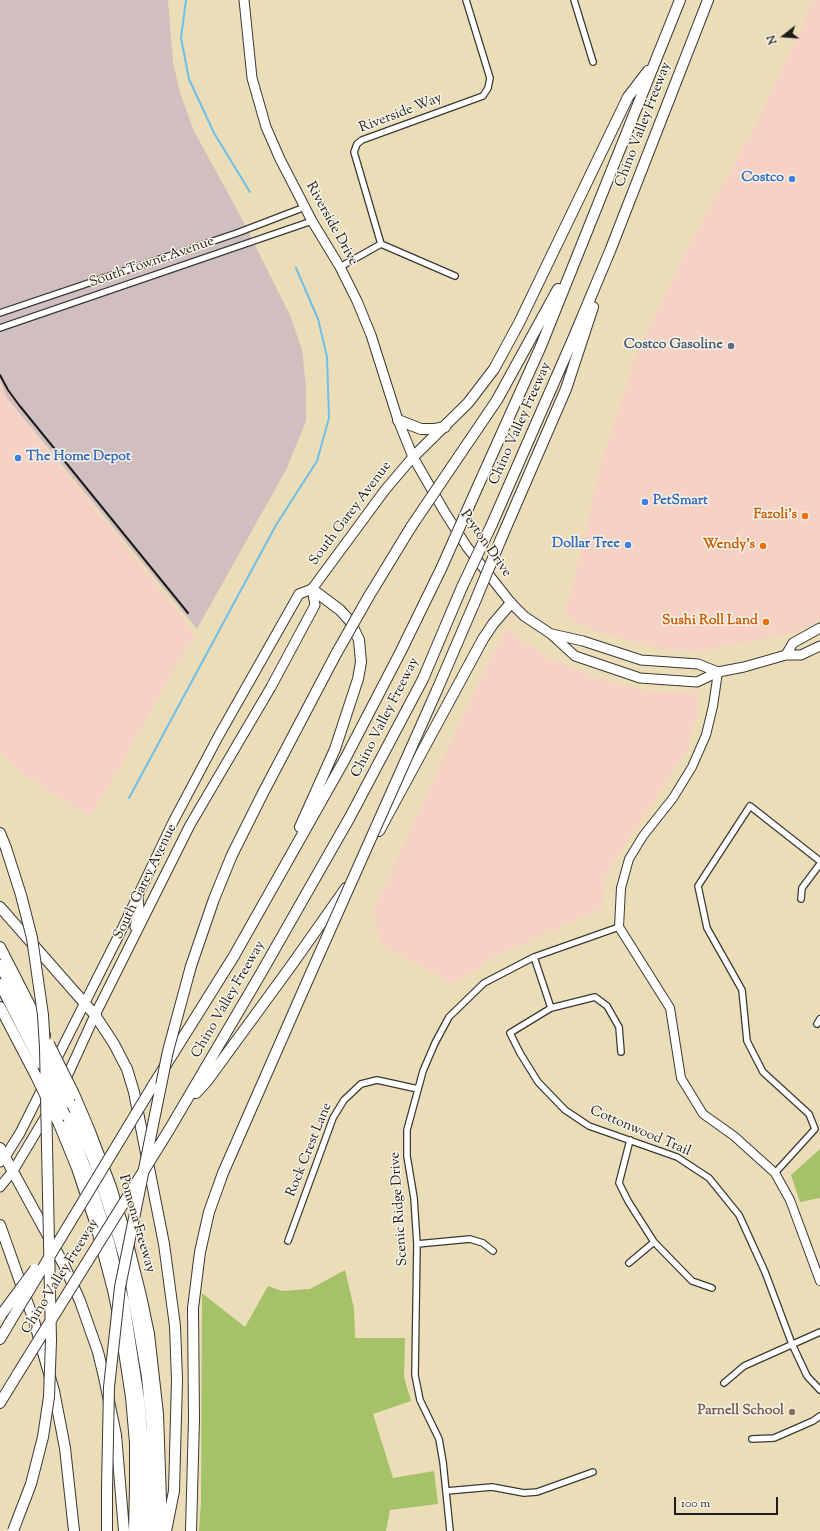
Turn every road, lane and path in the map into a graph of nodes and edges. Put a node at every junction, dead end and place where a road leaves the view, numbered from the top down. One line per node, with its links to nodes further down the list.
1 (244, 0): 8 (main road, Riverside Drive)
2 (466, 0): 10 (street, Riverside Way)
3 (574, 0): 6 (street)
4 (680, 0): 7 (highway, Chino Valley Freeway)
5 (708, 0): 12 (highway, Chino Valley Freeway)
6 (593, 62)
7 (655, 62): 11 (highway, Chino Valley Freeway); 18 (highway)
8 (305, 207): 9 (main road, Riverside Drive); 15 (street, South Towne Avenue)
9 (312, 221): 13 (main road, Riverside Drive); 16 (street, South Towne Avenue)
10 (381, 244): 13 (street); 14 (street)
11 (580, 248): 29 (highway, Chino Valley Freeway, bridge); 75 (highway, bridge)
12 (610, 252): 47 (highway, Chino Valley Freeway, bridge); 82 (highway, bridge)
13 (340, 267): 17 (main road, Riverside Drive)
14 (455, 276)
15 (0, 313)
16 (0, 328)
17 (398, 420): 18 (highway); 19 (main road, Riverside Drive)
18 (445, 427): 19 (highway)
19 (413, 457): 20 (main road, South Garey Avenue); 21 (main road, Peyton Drive)
20 (312, 589): 29 (highway); 30 (main road, South Garey Avenue); 34 (main road, South Garey Avenue)
21 (511, 603): 23 (main road, Peyton Drive); 47 (highway)
22 (820, 628): 25 (main road)
23 (551, 634): 26 (main road, Peyton Drive); 26 (main road, Peyton Drive)
24 (820, 646): 25 (main road, Peyton Drive)
25 (786, 655): 26 (main road, Peyton Drive)
26 (718, 672): 33 (street)
27 (0, 833): 73 (highway, bridge)
28 (820, 863): 31 (street); 51 (street)
29 (284, 866): 54 (highway, Chino Valley Freeway, bridge)
30 (137, 896): 34 (main road); 39 (main road, South Garey Avenue)
31 (801, 899)
32 (0, 907): 39 (highway)
33 (619, 927): 36 (street, Scenic Ridge Drive); 51 (street)
34 (131, 944): 42 (main road, South Garey Avenue)
35 (0, 947): 43 (highway, Pomona Freeway)
36 (534, 958): 41 (street); 45 (street, Scenic Ridge Drive)
37 (0, 965): 43 (highway)
38 (0, 984): 78 (highway, bridge)
39 (85, 1003): 42 (highway); 49 (main road, South Garey Avenue)
40 (0, 1007): 77 (highway, bridge)
41 (551, 1008): 44 (street); 48 (street, Cottonwood Trail)
42 (95, 1015): 50 (main road, South Garey Avenue); 81 (highway)
43 (48, 1049): 46 (highway, Pomona Freeway, bridge)
44 (621, 1052)
45 (418, 1089): 55 (street, Rock Crest Lane); 57 (street, Scenic Ridge Drive)
46 (72, 1099): 79 (highway); 80 (highway, Pomona Freeway)
47 (182, 1108): 68 (highway, Chino Valley Freeway, bridge)
48 (630, 1140): 56 (street); 65 (street, Cottonwood Trail)
49 (2, 1156): 50 (highway)
50 (13, 1171): 52 (main road, South Garey Avenue); 76 (highway)
51 (775, 1173): 60 (street)
52 (0, 1187)
53 (0, 1225): 74 (highway)
54 (60, 1240): 62 (highway, bridge); 64 (highway, Chino Valley Freeway, bridge)
55 (288, 1241)
56 (654, 1242): 59 (street); 61 (street)
57 (417, 1244): 58 (street); 72 (street, Scenic Ridge Drive)
58 (493, 1251)
59 (629, 1264)
60 (820, 1281)
61 (712, 1288)
62 (1, 1316)
63 (820, 1332): 65 (street)
64 (0, 1339)
65 (792, 1344): 66 (street); 67 (street, Cottonwood Trail)
66 (724, 1383)
67 (820, 1390)
68 (0, 1403)
69 (820, 1416): 70 (street)
70 (752, 1439)
71 (592, 1472): 72 (street)
72 (446, 1491): 83 (street, Scenic Ridge Drive)
73 (13, 1531)
74 (74, 1531)
75 (107, 1531)
76 (124, 1531)
77 (134, 1531)
78 (144, 1531)
79 (153, 1531)
80 (162, 1531)
81 (166, 1531)
82 (190, 1531)
83 (450, 1531)

